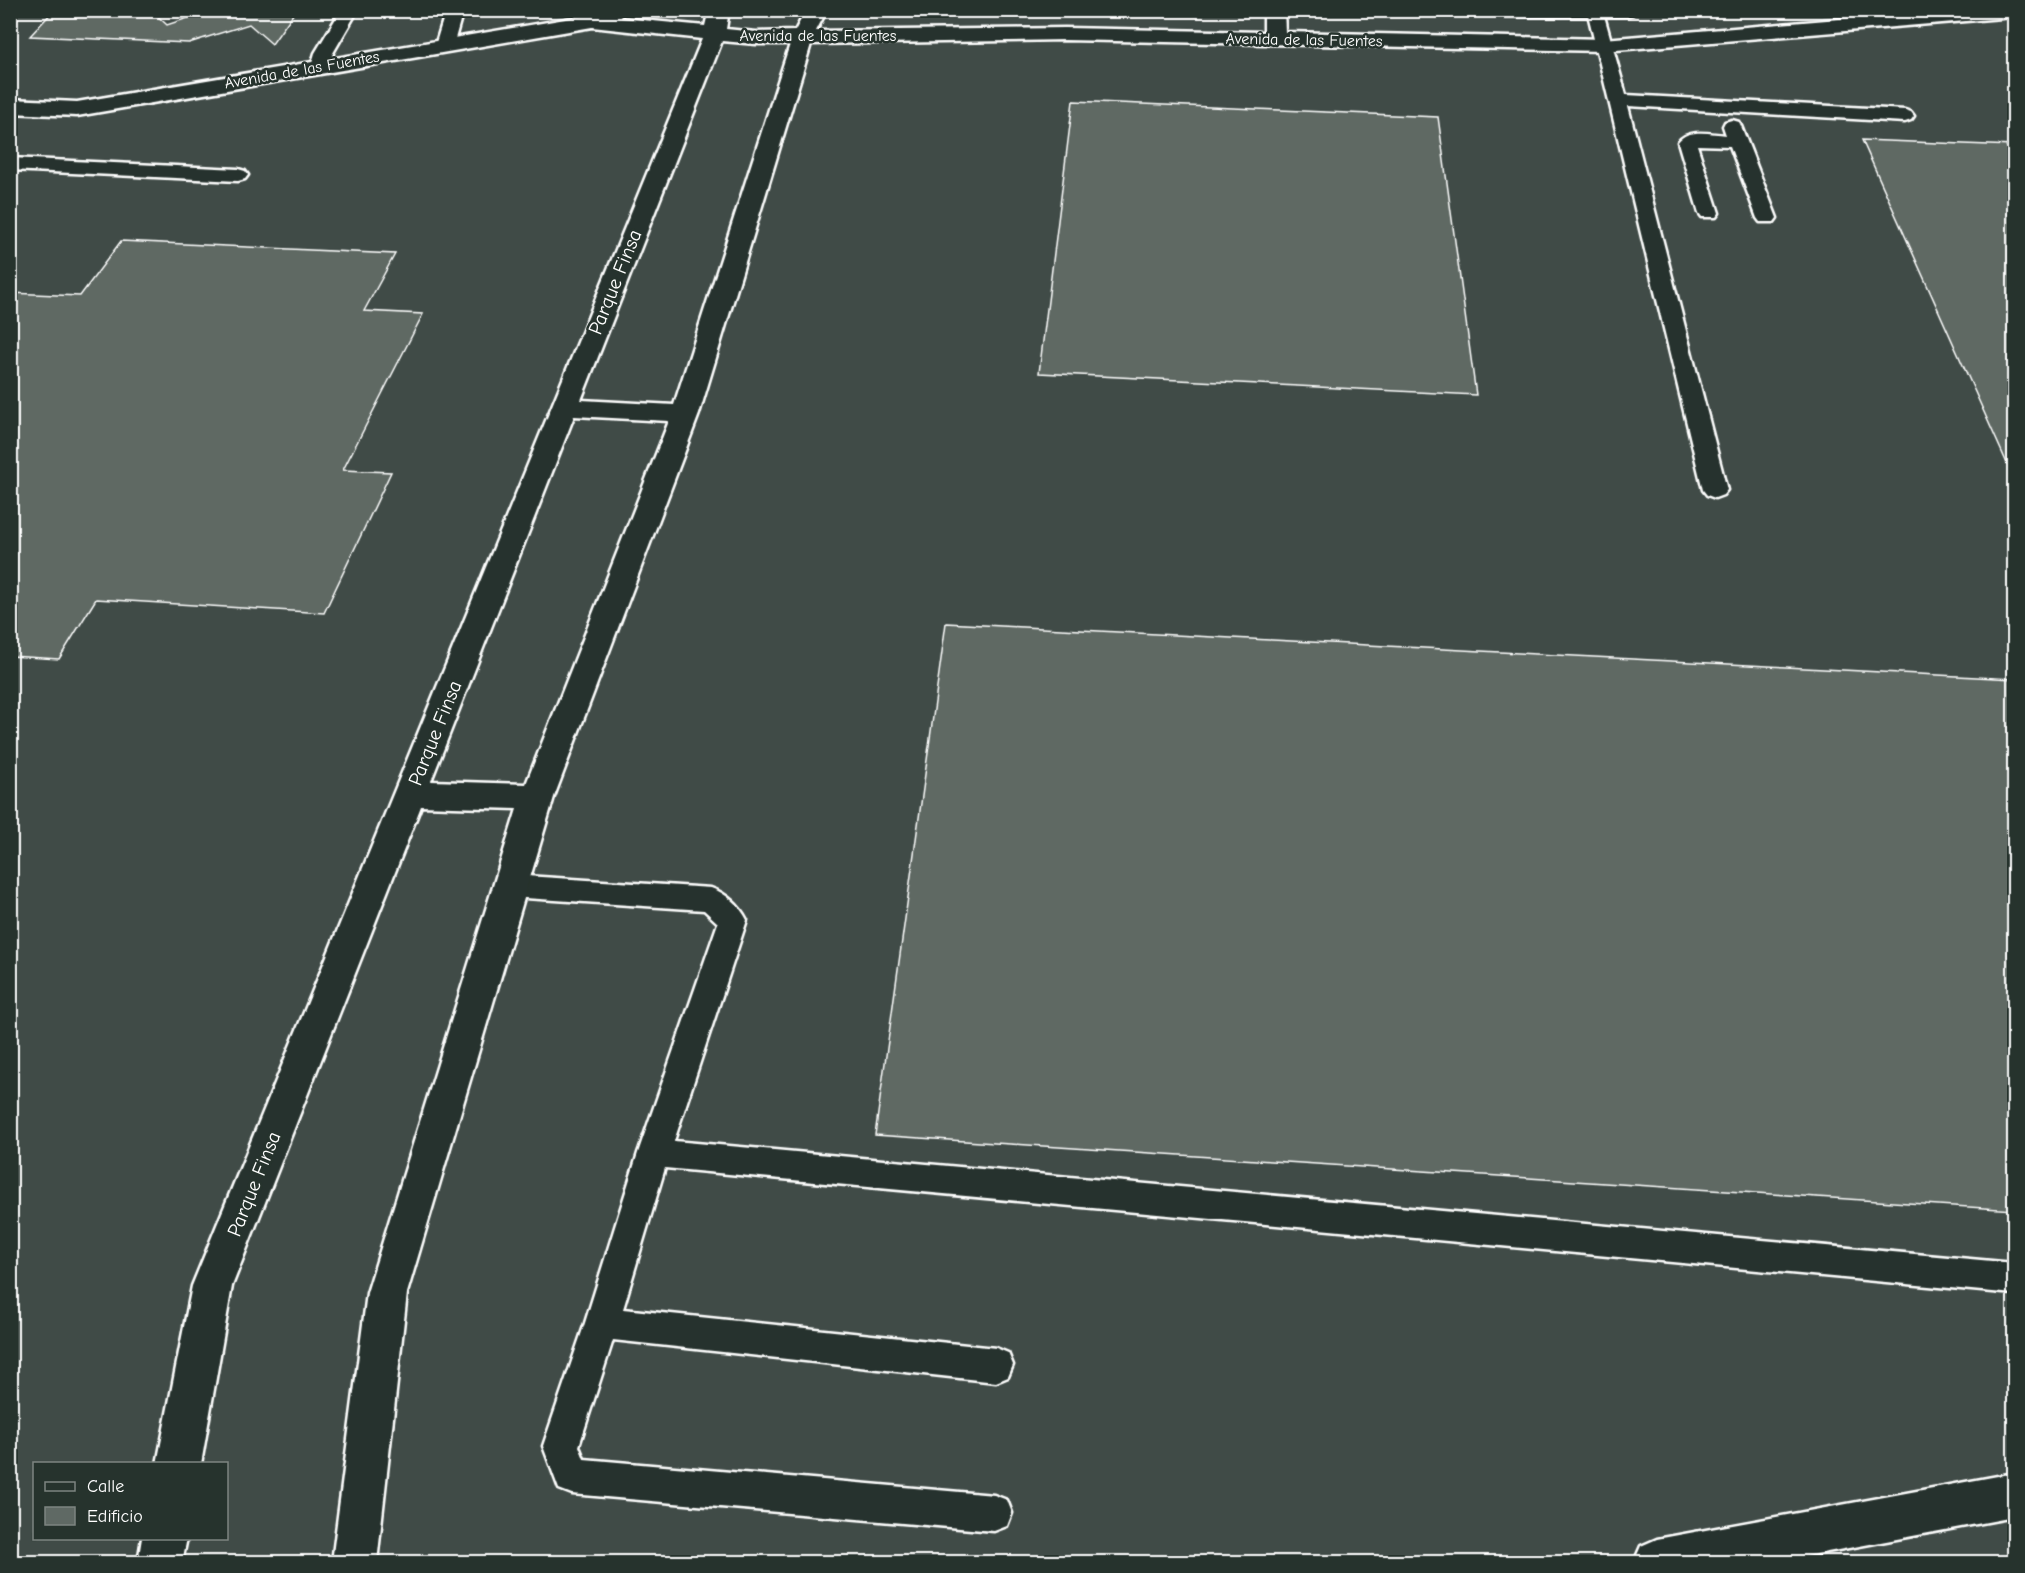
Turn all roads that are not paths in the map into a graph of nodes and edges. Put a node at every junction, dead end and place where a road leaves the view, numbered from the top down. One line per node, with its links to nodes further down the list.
1 (351, 10): 15 (lane)
2 (455, 10): 14 (lane)
3 (625, 10): 9 (street, Avenida de las Fuentes)
4 (1274, 10): 12 (street)
5 (1499, 10): 8 (street)
6 (1626, 10): 8 (street)
7 (2014, 10): 13 (street, Avenida de las Fuentes)
8 (1594, 12): 13 (lane)
9 (592, 21): 10 (street, Avenida de las Fuentes); 14 (street, Avenida de las Fuentes)
10 (717, 22): 11 (street, Avenida de las Fuentes); 25 (street, Parque Finsa)
11 (810, 24): 12 (street, Avenida de las Fuentes); 26 (street)
12 (1275, 40): 13 (street, Avenida de las Fuentes)
13 (1604, 45): 16 (lane)
14 (444, 46): 15 (street, Avenida de las Fuentes)
15 (320, 67): 17 (street, Avenida de las Fuentes)
16 (1618, 100): 18 (lane); 27 (lane)
17 (10, 106)
18 (1724, 106): 19 (lane); 20 (lane)
19 (1905, 116)
20 (1738, 141): 23 (lane); 24 (lane)
21 (10, 164): 22 (lane)
22 (238, 176)
23 (1709, 213)
24 (1767, 218)
25 (565, 407): 26 (street); 28 (street, Parque Finsa)
26 (685, 414): 29 (street)
27 (1714, 490)
28 (411, 793): 29 (street); 35 (street, Parque Finsa)
29 (537, 797): 30 (street)
30 (510, 886): 31 (lane); 40 (street)
31 (654, 1153): 32 (lane); 33 (lane)
32 (2014, 1279)
33 (602, 1323): 34 (lane); 37 (lane)
34 (996, 1365)
35 (179, 1462)
36 (2014, 1495): 41 (street)
37 (994, 1513)
38 (165, 1540): 39 (street)
39 (160, 1563)
40 (354, 1563)
41 (1657, 1563)

